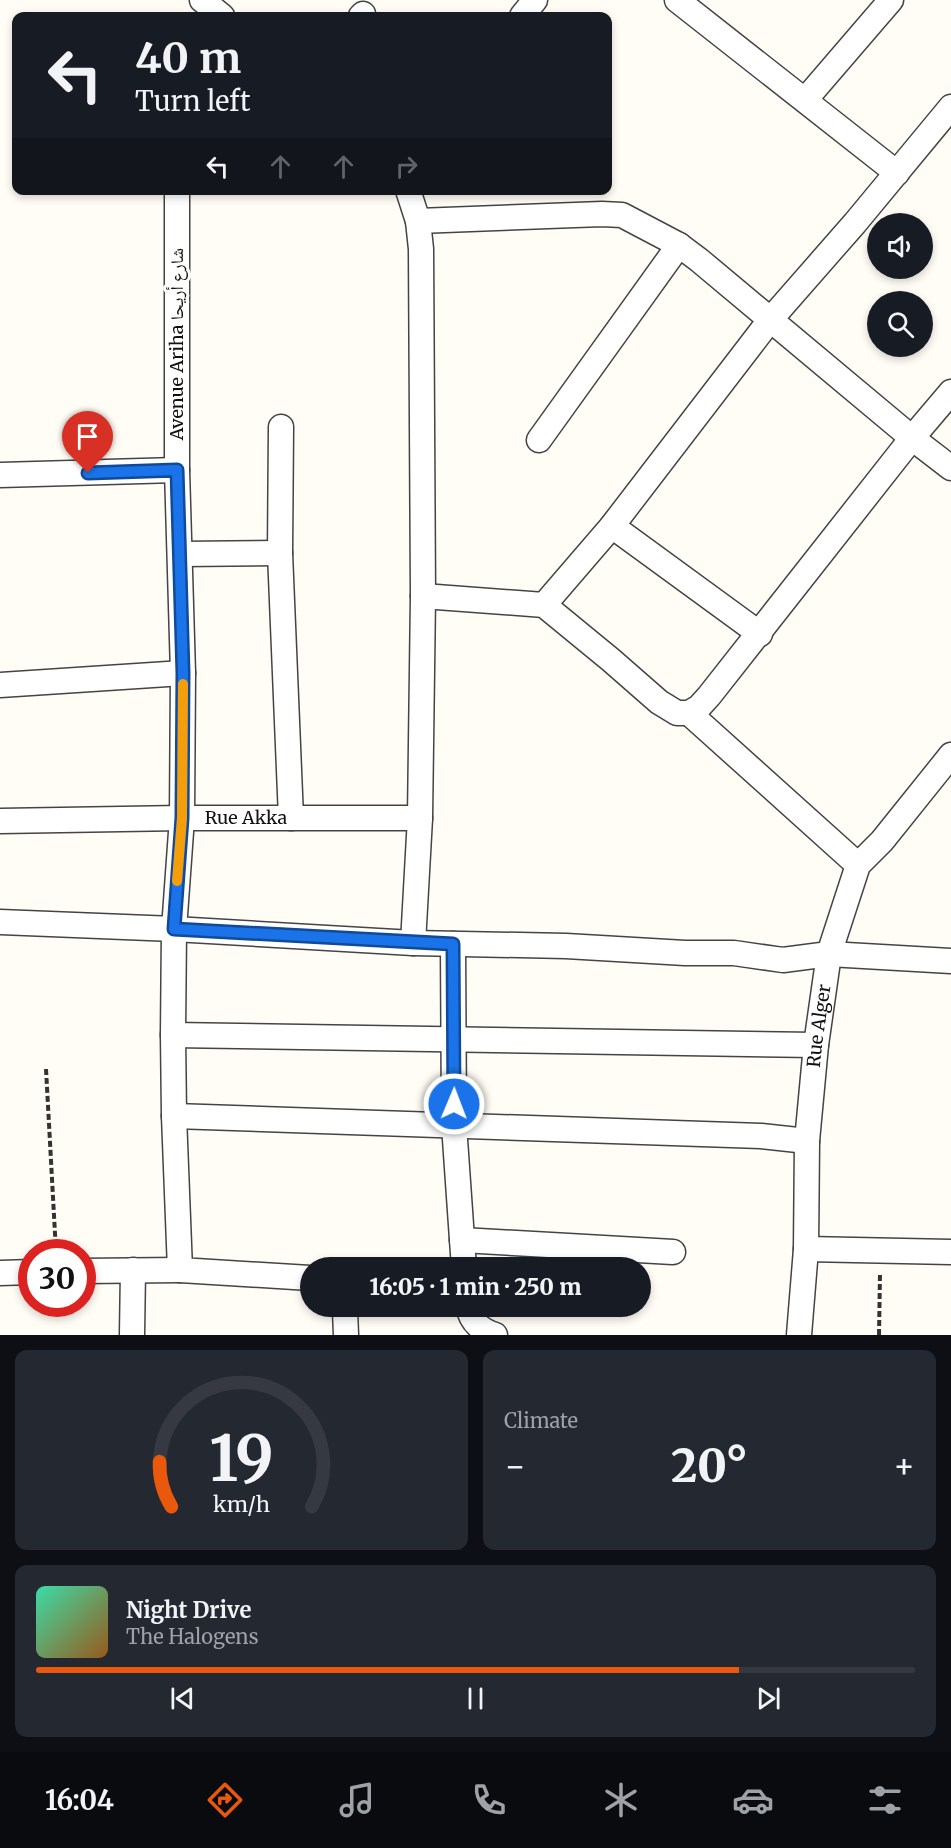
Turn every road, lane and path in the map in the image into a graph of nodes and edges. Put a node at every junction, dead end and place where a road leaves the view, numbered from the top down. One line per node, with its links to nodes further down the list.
1 (202, 0): 5 (street)
2 (535, 0): 6 (street)
3 (677, 0): 7 (street)
4 (891, 0): 7 (street)
5 (217, 12)
6 (525, 12)
7 (805, 100): 9 (street)
8 (951, 107): 9 (street)
9 (897, 173): 14 (street)
10 (177, 195): 20 (street, Avenue Ariha شارع أريحا)
11 (410, 195): 12 (street)
12 (418, 221): 13 (street); 25 (street)
13 (679, 246): 14 (street); 18 (street)
14 (770, 320): 17 (street); 22 (street)
15 (951, 392): 17 (street)
16 (281, 427): 23 (street)
17 (912, 438): 19 (street); 27 (street)
18 (539, 440)
19 (951, 468)
20 (177, 470): 21 (street); 24 (street, Avenue Ariha شارع أريحا)
21 (0, 475)
22 (612, 526): 26 (street); 27 (street)
23 (280, 553): 24 (street); 33 (street)
24 (180, 554): 28 (street, Avenue Ariha شارع أريحا)
25 (423, 596): 26 (street); 34 (street)
26 (544, 605): 30 (street)
27 (760, 634): 30 (street)
28 (183, 673): 29 (street); 32 (street, Avenue Ariha شارع أريحا)
29 (0, 685)
30 (689, 713): 36 (street)
31 (951, 754): 36 (street, Rue Alger)
32 (182, 818): 33 (street, Rue Akka); 35 (street, Rue Akka); 38 (street, Avenue Ariha شارع أريحا)
33 (291, 818): 34 (street, Rue Akka)
34 (420, 818): 39 (street)
35 (0, 821)
36 (858, 865): 41 (street, Rue Alger)
37 (0, 922): 38 (street)
38 (174, 929): 39 (street); 43 (street, Avenue Ariha شارع أريحا)
39 (413, 943): 40 (street)
40 (453, 944): 41 (street); 44 (street)
41 (829, 954): 42 (street); 45 (street, Rue Alger)
42 (951, 961)
43 (173, 1035): 44 (street); 47 (street, Avenue Ariha شارع أريحا)
44 (454, 1040): 45 (street); 48 (street)
45 (816, 1045): 49 (street, Rue Alger)
46 (46, 1069): 50 (path)
47 (174, 1116): 48 (street); 58 (street, Avenue Ariha شارع أريحا)
48 (454, 1125): 49 (street); 51 (street)
49 (807, 1141): 52 (street, Rue Alger)
50 (55, 1239)
51 (462, 1240): 54 (street); 56 (street)
52 (806, 1249): 53 (street); 68 (street, Rue Alger)
53 (881, 1251): 55 (street); 69 (path)
54 (673, 1252)
55 (951, 1252)
56 (463, 1257)
57 (133, 1270): 58 (street); 59 (street); 65 (street)
58 (180, 1270): 62 (street)
59 (96, 1271)
60 (18, 1272): 61 (street)
61 (0, 1273)
62 (300, 1277)
63 (345, 1317): 66 (street)
64 (471, 1317): 67 (street)
65 (132, 1335)
66 (345, 1335)
67 (495, 1335)
68 (799, 1335)
69 (879, 1335)

